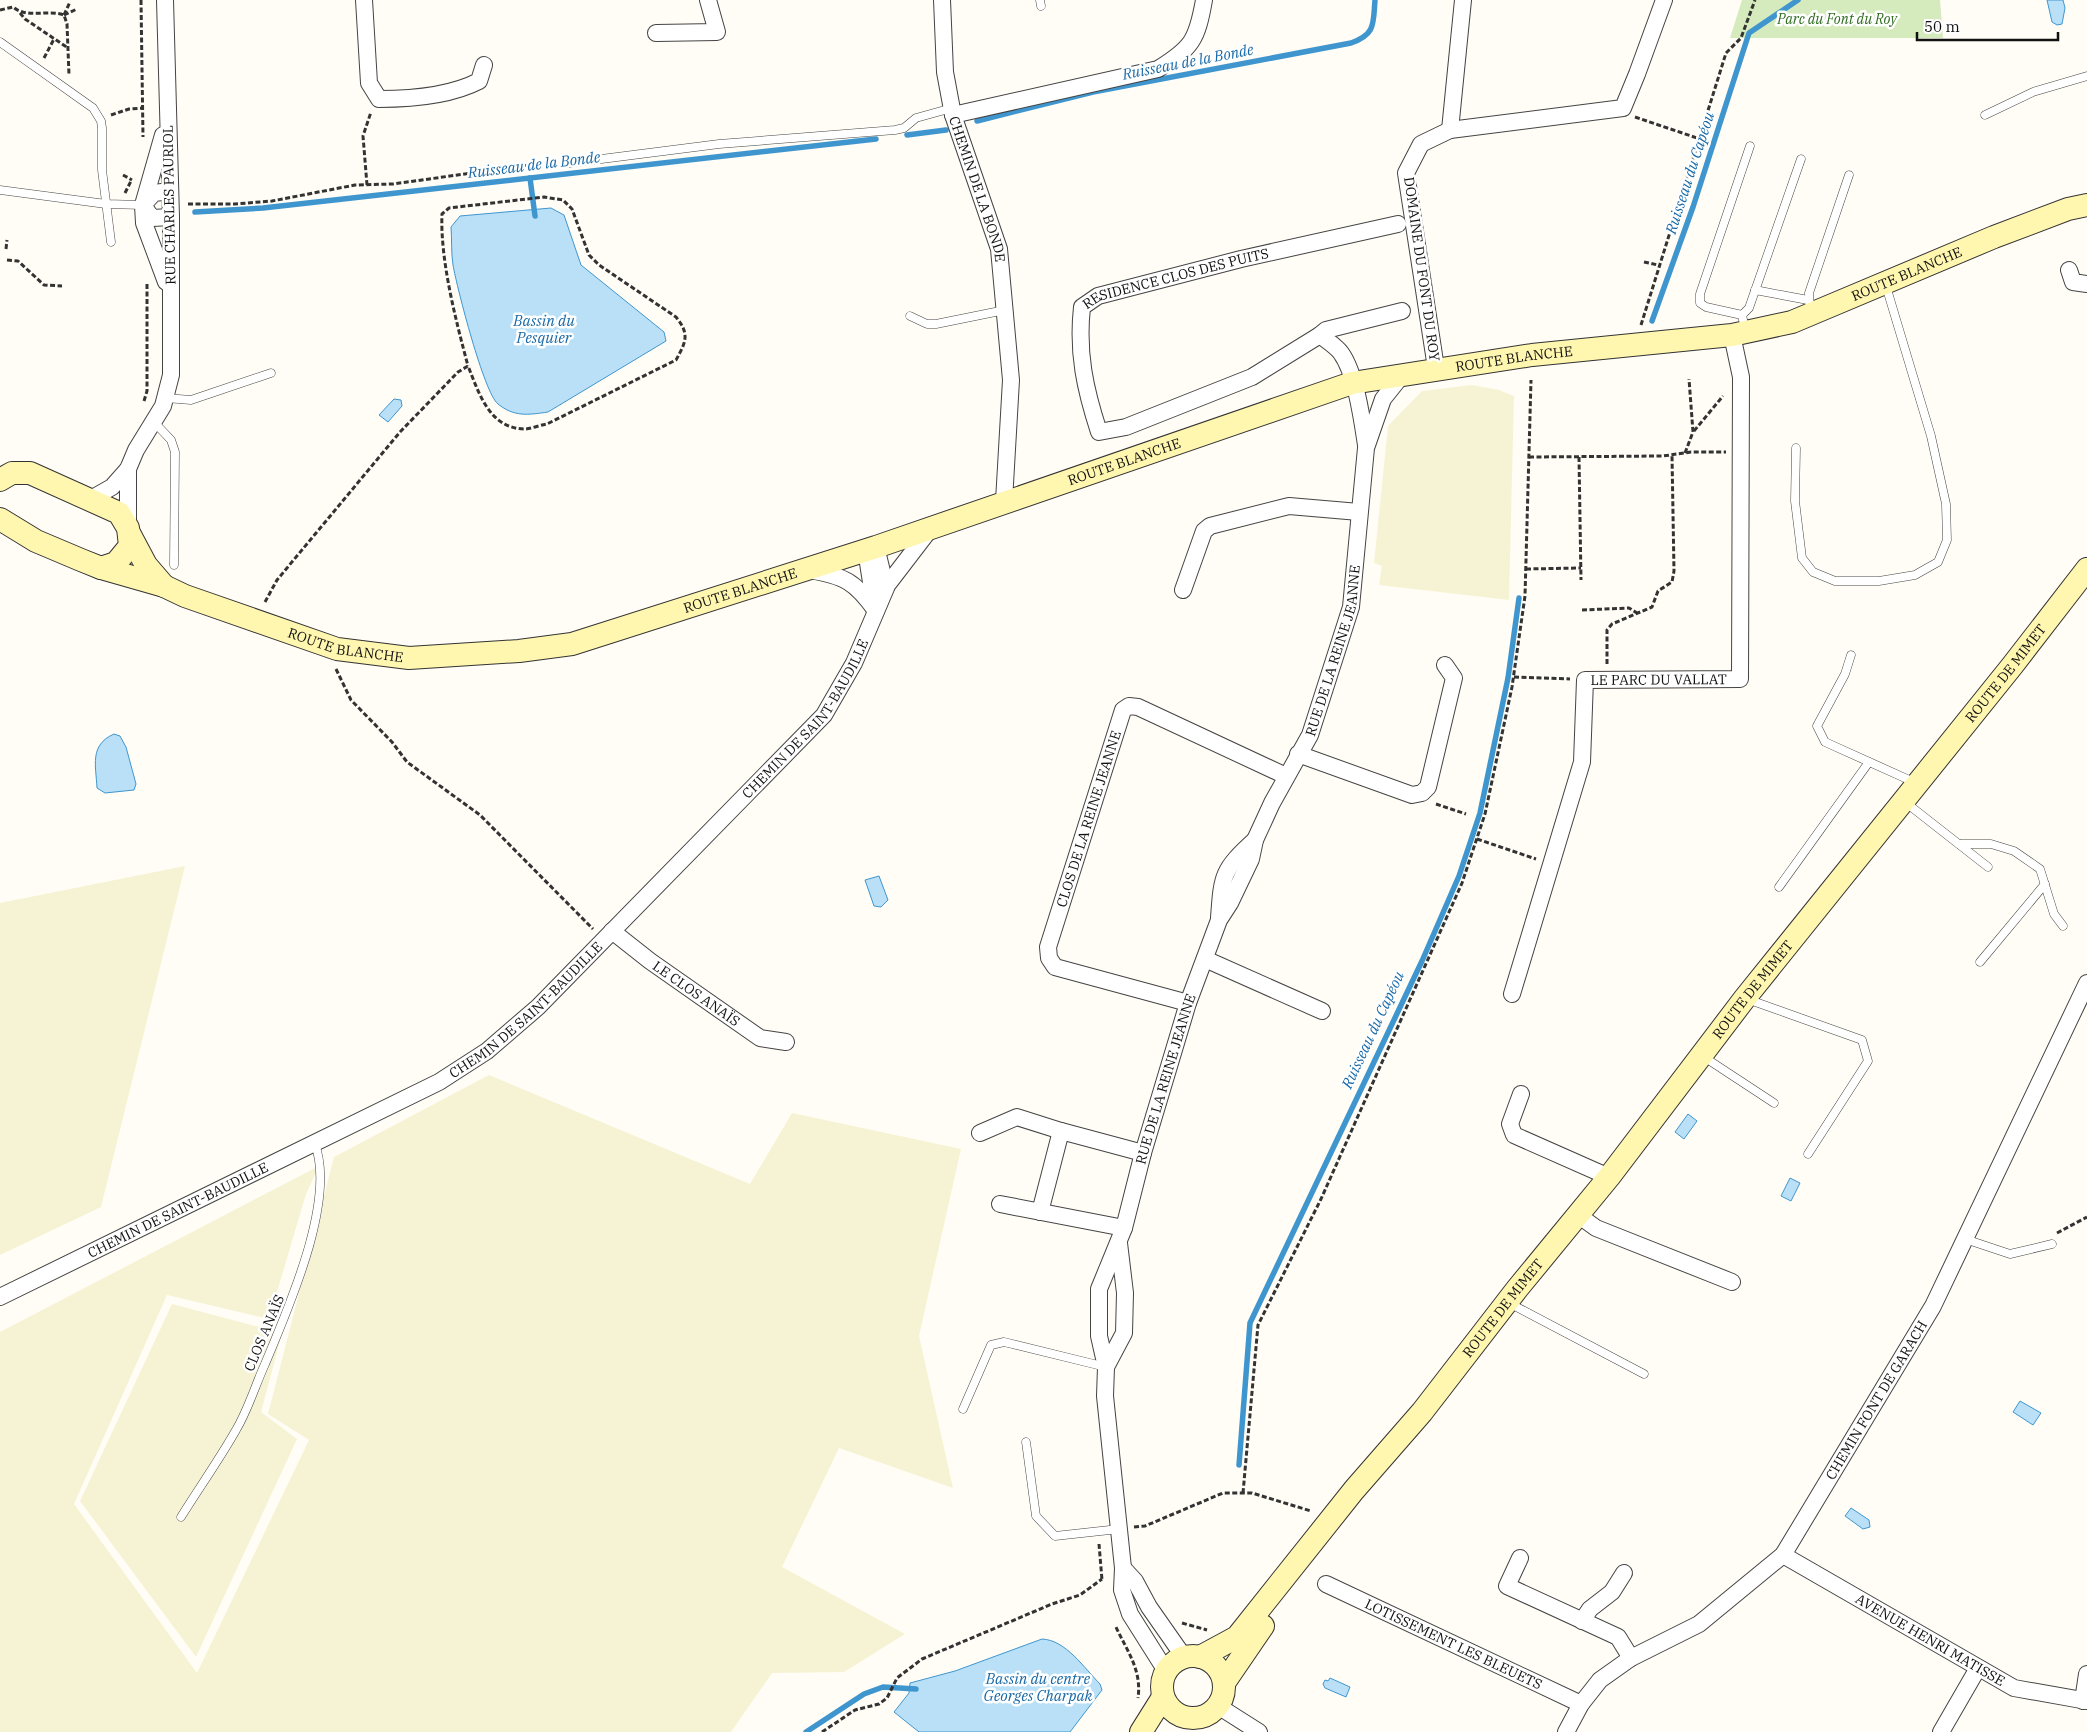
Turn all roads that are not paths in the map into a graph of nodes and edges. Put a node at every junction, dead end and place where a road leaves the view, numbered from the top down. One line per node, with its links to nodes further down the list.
1 (165, 0): 13 (street, RUE CHARLES PAURIOL)
2 (364, 0): 10 (street)
3 (708, 0): 8 (street)
4 (942, 0): 12 (street)
5 (1204, 0): 12 (street, CHEMIN DE LA BONDE)
6 (1463, 0): 15 (street)
7 (1664, 0): 15 (street, DOMAINE DU FONT DU ROY)
8 (656, 33)
9 (0, 42): 22 (lane)
10 (484, 65)
11 (2087, 76): 14 (lane)
12 (952, 112): 18 (lane); 34 (street, CHEMIN DE LA BONDE)
13 (167, 116): 21 (street, RUE CHARLES PAURIOL); 23 (street, RUE CHARLES PAURIOL)
14 (1985, 116)
15 (1450, 130): 39 (street, DOMAINE DU FONT DU ROY)
16 (1750, 146): 37 (lane)
17 (1802, 159): 31 (lane)
18 (570, 163)
19 (1849, 175): 33 (lane)
20 (0, 190): 22 (lane)
21 (170, 191): 23 (street); 25 (street, RUE CHARLES PAURIOL)
22 (106, 204): 23 (lane); 27 (lane)
23 (143, 205): 25 (street); 32 (street, RUE CHARLES PAURIOL)
24 (2087, 205): 29 (street, ROUTE BLANCHE)
25 (176, 211): 32 (street, RUE CHARLES PAURIOL)
26 (1398, 224): 38 (street, RESIDENCE CLOS DES PUITS)
27 (111, 242)
28 (2069, 270): 30 (street)
29 (1886, 284): 33 (street, ROUTE BLANCHE); 46 (lane)
30 (2087, 284)
31 (1755, 290): 33 (lane); 37 (lane)
32 (170, 293): 43 (street, RUE CHARLES PAURIOL)
33 (1809, 307): 37 (street, ROUTE BLANCHE)
34 (1006, 310): 36 (lane); 50 (street, CHEMIN DE LA BONDE)
35 (1402, 311): 38 (street, RESIDENCE CLOS DES PUITS)
36 (910, 316)
37 (1740, 327): 39 (street, ROUTE BLANCHE); 80 (street, LE PARC DU VALLAT)
38 (1320, 335): 42 (street)
39 (1436, 368): 41 (street, ROUTE BLANCHE)
40 (271, 373): 43 (lane)
41 (1403, 374): 42 (street, ROUTE BLANCHE); 45 (street, RUE DE LA REINE JEANNE)
42 (1352, 383): 45 (street, RUE DE LA REINE JEANNE); 50 (street, ROUTE BLANCHE)
43 (166, 398): 44 (street, RUE CHARLES PAURIOL)
44 (154, 422): 47 (street, RUE CHARLES PAURIOL); 56 (lane)
45 (1366, 448): 51 (street, RUE DE LA REINE JEANNE)
46 (1796, 448)
47 (128, 469): 49 (street, RUE CHARLES PAURIOL); 54 (street, RUE CHARLES PAURIOL)
48 (0, 480): 49 (street, ROUTE BLANCHE)
49 (89, 500): 54 (street, ROUTE BLANCHE)
50 (1004, 502): 53 (street, ROUTE BLANCHE)
51 (1359, 512): 62 (street); 66 (street, RUE DE LA REINE JEANNE)
52 (2, 524): 57 (street, ROUTE BLANCHE)
53 (931, 528): 55 (street, ROUTE BLANCHE); 61 (street, CHEMIN DE SAINT-BAUDILLE)
54 (129, 531): 57 (street); 60 (street, ROUTE BLANCHE)
55 (871, 549): 58 (street, ROUTE BLANCHE); 61 (street); 63 (street)
56 (174, 565)
57 (100, 568): 60 (street, ROUTE BLANCHE)
58 (807, 569): 60 (street, ROUTE BLANCHE); 63 (street)
59 (2087, 569): 69 (street, ROUTE DE MIMET)
60 (164, 586)
61 (885, 588): 63 (street, CHEMIN DE SAINT-BAUDILLE)
62 (1183, 590)
63 (876, 612): 76 (street, CHEMIN DE SAINT-BAUDILLE)
64 (1851, 655): 67 (lane)
65 (1445, 666): 66 (street)
66 (1298, 754): 68 (street, RUE DE LA REINE JEANNE)
67 (1869, 762): 69 (lane); 74 (lane)
68 (1286, 776): 77 (street, RUE DE LA REINE JEANNE); 82 (street, CLOS DE LA REINE JEANNE)
69 (1918, 784): 70 (street, ROUTE DE MIMET)
70 (1904, 801): 71 (lane); 81 (street, ROUTE DE MIMET)
71 (1959, 844): 72 (lane); 73 (lane)
72 (1988, 867)
73 (2045, 884): 75 (lane); 78 (lane)
74 (1778, 887)
75 (2062, 926)
76 (608, 935): 84 (street, LE CLOS ANAÏS); 90 (street, CHEMIN DE SAINT-BAUDILLE)
77 (1205, 959): 82 (street, RUE DE LA REINE JEANNE); 83 (street)
78 (1980, 962)
79 (2087, 983): 98 (street, CHEMIN FONT DE GARACH)
80 (1512, 994)
81 (1745, 998): 85 (street, ROUTE DE MIMET); 92 (lane)
82 (1188, 1003): 91 (street, RUE DE LA REINE JEANNE)
83 (1322, 1011)
84 (786, 1042)
85 (1702, 1056): 87 (lane); 93 (street, ROUTE DE MIMET)
86 (1521, 1094): 93 (street)
87 (1774, 1103)
88 (1061, 1131): 89 (street); 91 (street); 95 (street)
89 (980, 1133)
90 (314, 1142): 103 (street, CHEMIN DE SAINT-BAUDILLE); 110 (lane, CLOS ANAÏS)
91 (1143, 1153): 97 (street, RUE DE LA REINE JEANNE)
92 (1808, 1154)
93 (1609, 1177): 96 (street, ROUTE DE MIMET)
94 (1000, 1204): 95 (street)
95 (1040, 1212): 97 (street)
96 (1578, 1215): 100 (street); 104 (street, ROUTE DE MIMET)
97 (1122, 1234): 101 (street, RUE DE LA REINE JEANNE); 102 (street, RUE DE LA REINE JEANNE)
98 (1965, 1239): 99 (lane); 112 (street, CHEMIN FONT DE GARACH)
99 (2052, 1244)
100 (1732, 1282)
101 (1100, 1290): 102 (street); 105 (street, RUE DE LA REINE JEANNE)
102 (1125, 1293): 105 (street, RUE DE LA REINE JEANNE)
103 (0, 1297)
104 (1508, 1302): 106 (lane); 108 (street, ROUTE DE MIMET)
105 (1106, 1367): 107 (lane); 111 (street, RUE DE LA REINE JEANNE)
106 (1644, 1374)
107 (963, 1409)
108 (1422, 1412): 118 (street, ROUTE DE MIMET); 123 (street, ROUTE DE MIMET)
109 (1026, 1442): 111 (lane)
110 (181, 1517)
111 (1119, 1528): 114 (street, RUE DE LA REINE JEANNE)
112 (1783, 1554): 119 (street, CHEMIN FONT DE GARACH); 120 (street, AVENUE HENRI MATISSE)
113 (1520, 1558): 117 (street)
114 (1123, 1568): 118 (street); 121 (street, RUE DE LA REINE JEANNE)
115 (1624, 1573): 117 (street)
116 (1326, 1584): 126 (street, LOTISSEMENT LES BLEUETS)
117 (1582, 1621): 119 (street)
118 (1192, 1657): 121 (street, ROUTE DE MIMET); 123 (street)
119 (1631, 1658): 126 (street, CHEMIN FONT DE GARACH)
120 (1978, 1668): 125 (street, AVENUE HENRI MATISSE); 132 (street)
121 (1166, 1671): 124 (street)
122 (2087, 1674): 125 (street)
123 (1224, 1683): 127 (street, ROUTE DE MIMET)
124 (1163, 1697): 128 (street); 129 (street)
125 (2085, 1701)
126 (1581, 1704): 131 (street, CHEMIN FONT DE GARACH)
127 (1218, 1706): 128 (street); 130 (street)
128 (1179, 1725)
129 (1141, 1732)
130 (1258, 1732)
131 (1566, 1732)
132 (1941, 1732)

